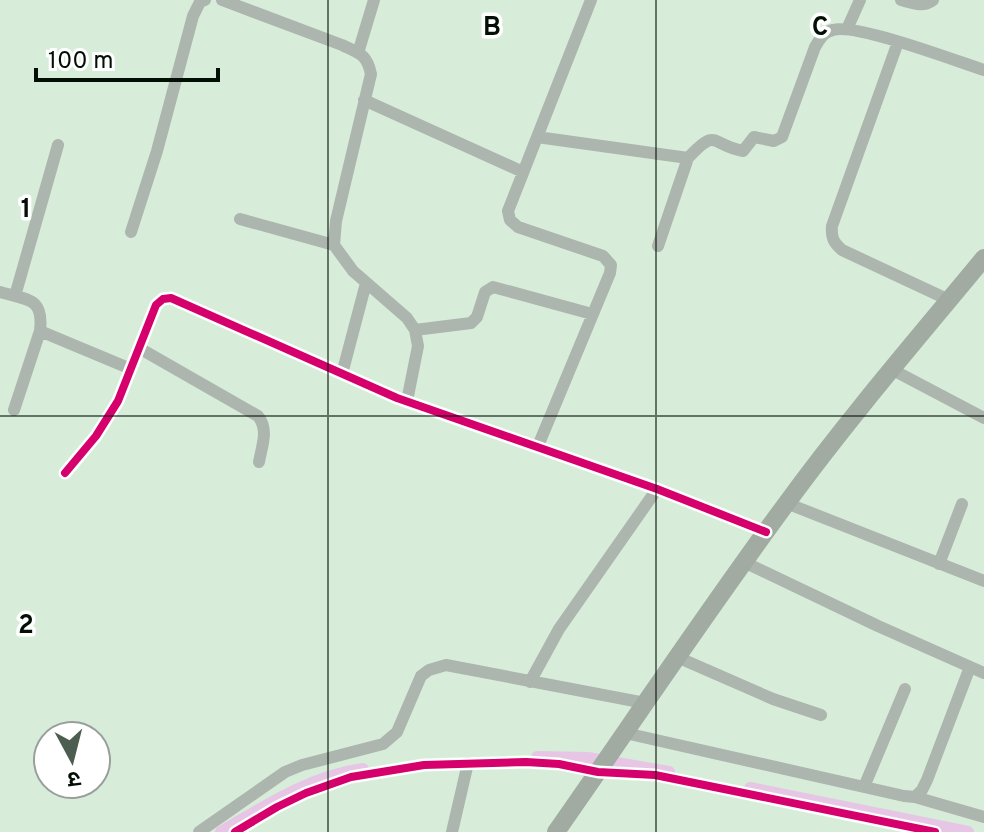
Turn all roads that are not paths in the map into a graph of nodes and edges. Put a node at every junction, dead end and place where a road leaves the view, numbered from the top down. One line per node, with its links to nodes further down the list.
1 (205, 0): 18 (street)
2 (222, 0): 10 (street)
3 (374, 0): 10 (street)
4 (591, 0): 13 (street)
5 (860, 0): 8 (street)
6 (901, 0): 7 (street)
7 (933, 0)
8 (847, 29): 9 (street); 15 (street)
9 (898, 42): 11 (street); 25 (street)
10 (358, 53): 12 (street)
11 (984, 70)
12 (364, 100): 16 (street); 19 (street)
13 (537, 137): 15 (street); 16 (street)
14 (58, 145): 24 (street)
15 (688, 158): 20 (street)
16 (523, 172): 26 (street)
17 (240, 219): 19 (street)
18 (131, 232)
19 (334, 245): 22 (street)
20 (658, 246)
21 (984, 258): 25 (main road)
22 (366, 283): 27 (street); 32 (street)
23 (0, 292): 24 (street)
24 (15, 296): 28 (street)
25 (949, 300): 31 (main road)
26 (592, 314): 27 (street); 36 (street)
27 (415, 330): 33 (street)
28 (40, 331): 30 (street); 34 (street)
29 (139, 348): 30 (street); 32 (street); 37 (street)
30 (131, 369): 38 (street)
31 (891, 369): 35 (street); 40 (main road)
32 (342, 374): 33 (street)
33 (407, 401): 36 (street)
34 (14, 410)
35 (984, 418)
36 (538, 446): 39 (street)
37 (259, 462)
38 (65, 473)
39 (657, 489): 42 (street); 49 (street)
40 (786, 503): 42 (main road); 44 (street)
41 (962, 504): 44 (street)
42 (766, 532): 43 (main road)
43 (744, 562): 46 (main road); 47 (street)
44 (939, 564): 45 (street)
45 (984, 581)
46 (677, 657): 51 (main road); 52 (street)
47 (970, 667): 48 (street); 57 (street)
48 (984, 673)
49 (530, 682): 51 (street); 61 (street)
50 (905, 689): 56 (street)
51 (645, 703): 53 (main road)
52 (821, 715)
53 (621, 739): 55 (main road); 56 (street)
54 (468, 763): 55 (street); 60 (street); 62 (street)
55 (600, 769): 63 (main road); 64 (street)
56 (864, 787): 57 (street)
57 (915, 797): 59 (street)
58 (984, 802): 59 (street)
59 (981, 817)
60 (243, 830)
61 (199, 832)
62 (452, 832)
63 (556, 832)
64 (935, 832)

